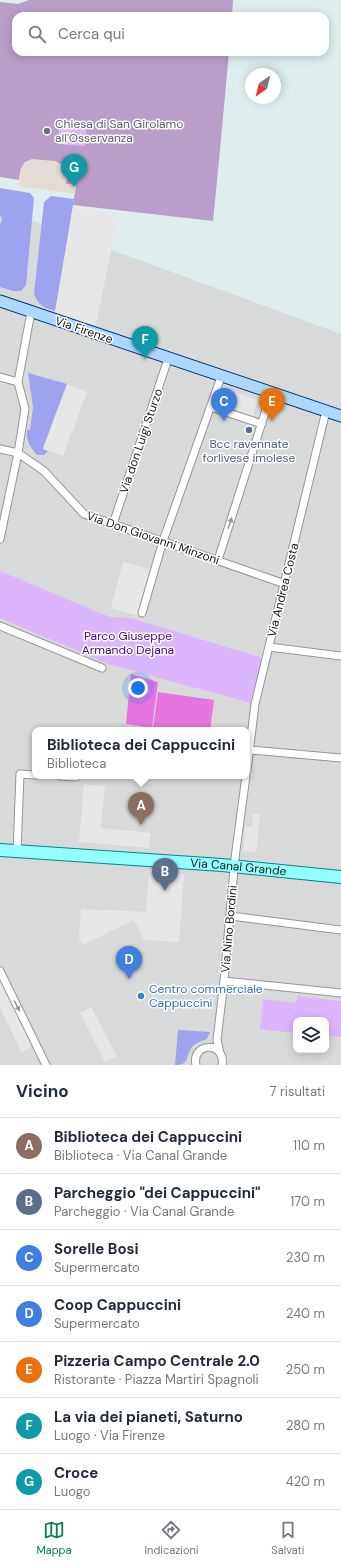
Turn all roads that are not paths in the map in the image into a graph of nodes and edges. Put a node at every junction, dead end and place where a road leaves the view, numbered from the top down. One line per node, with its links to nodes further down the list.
1 (0, 301): 2 (street, Via Firenze)
2 (32, 312): 3 (street, Via Firenze); 6 (street)
3 (168, 358): 4 (street, Via Firenze); 15 (street, Via don Luigi Sturzo)
4 (221, 376): 7 (street, Via Firenze); 8 (street)
5 (0, 377): 6 (street)
6 (18, 382): 13 (street)
7 (271, 394): 9 (street, Via Firenze); 11 (street)
8 (211, 407): 11 (street); 17 (street)
9 (326, 411): 10 (street, Via Firenze); 19 (street, Via Andrea Costa)
10 (341, 416)
11 (262, 424): 18 (street, one-way to 11)
12 (0, 449): 13 (street)
13 (18, 453): 14 (street); 15 (street, Via Don Giovanni Minzoni)
14 (2, 522): 16 (street)
15 (113, 524): 17 (street, Via Don Giovanni Minzoni)
16 (0, 539)
17 (163, 541): 18 (street, Via Don Giovanni Minzoni); 20 (street)
18 (218, 560): 19 (street, Via Don Giovanni Minzoni)
19 (285, 584): 22 (street, Via Andrea Costa)
20 (142, 612)
21 (0, 626): 24 (street)
22 (269, 647): 23 (street); 25 (street, Via Andrea Costa)
23 (341, 656)
24 (102, 668)
25 (250, 750): 26 (street)
26 (341, 758)
27 (32, 775): 30 (street)
28 (246, 779): 31 (street)
29 (0, 850): 30 (main road, Via Canal Grande)
30 (16, 852): 31 (main road, Via Canal Grande)
31 (234, 866): 32 (main road, Via Canal Grande); 33 (street, Via Nino Bordini)
32 (341, 877)
33 (230, 916): 34 (street); 36 (street, Via Nino Bordini)
34 (341, 930)
35 (0, 971): 41 (street, one-way to 41)
36 (224, 981): 37 (street); 38 (street, Via Nino Bordini)
37 (341, 993)
38 (217, 1040): 39 (street); 40 (street, Via Nino Bordini)
39 (210, 1047): 40 (street); 42 (street)
40 (222, 1059): 43 (street)
41 (46, 1065)
42 (195, 1065)
43 (228, 1065)

